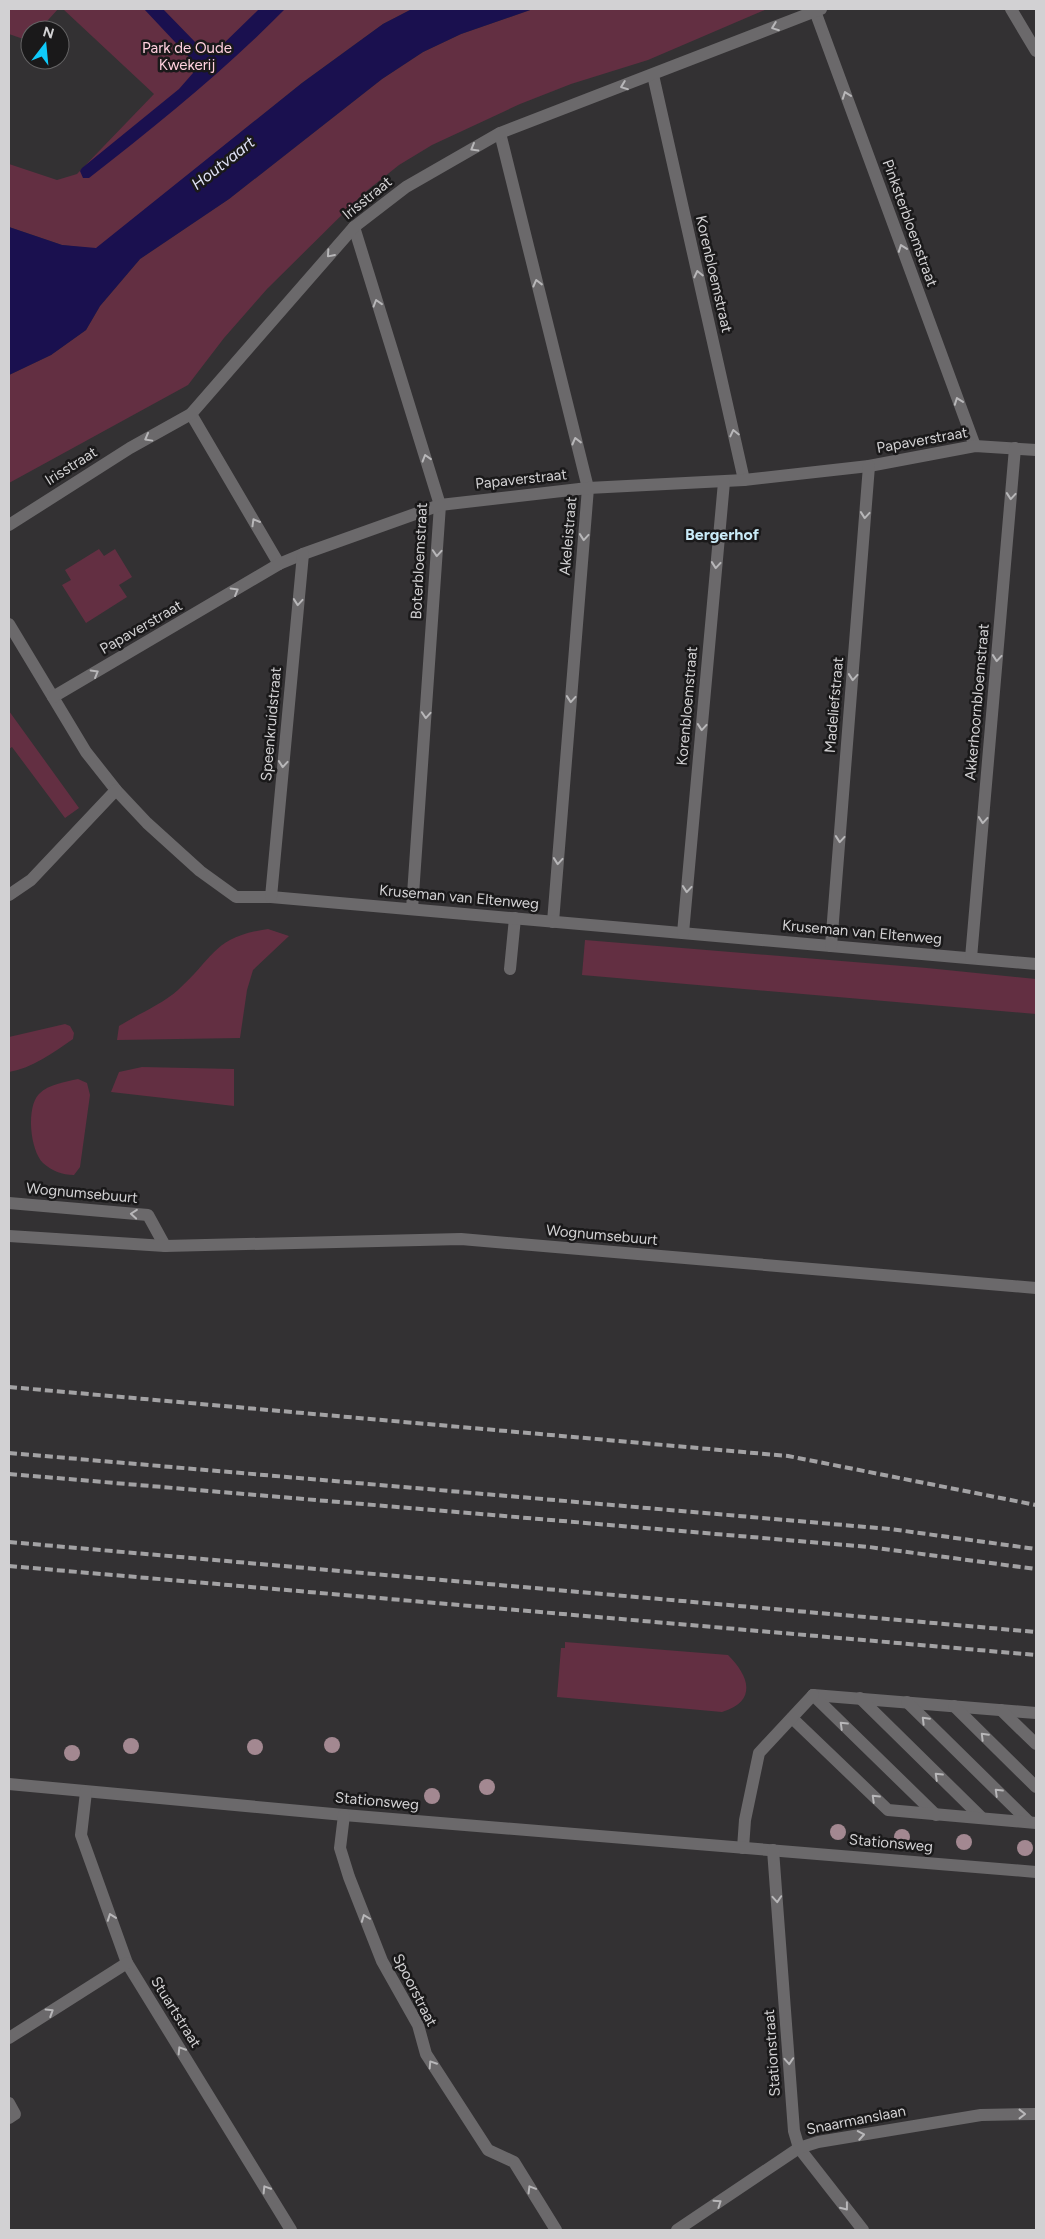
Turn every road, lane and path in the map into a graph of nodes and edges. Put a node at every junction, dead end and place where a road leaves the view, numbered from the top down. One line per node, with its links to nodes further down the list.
1 (1011, 9): 3 (street)
2 (818, 10): 4 (street, Irisstraat, one-way to 4); 8 (street, Pinksterbloemstraat, one-way to 2)
3 (1036, 50)
4 (653, 75): 5 (street, Irisstraat, one-way to 5); 12 (street, Korenbloemstraat, one-way to 4)
5 (500, 133): 6 (street, Irisstraat, one-way to 6); 14 (street, Akeleistraat, one-way to 5)
6 (354, 227): 7 (street, Irisstraat, one-way to 7); 15 (street, Boterbloemstraat, one-way to 6)
7 (191, 414): 16 (street, Irisstraat, one-way to 16); 18 (street, one-way to 7)
8 (975, 446): 9 (street, Papaverstraat); 11 (street, Papaverstraat)
9 (1015, 448): 10 (street, Papaverstraat); 29 (street, Akkerhoornbloemstraat, one-way to 29)
10 (1036, 450)
11 (869, 466): 12 (street, Papaverstraat); 28 (street, Madeliefstraat, one-way to 28)
12 (744, 480): 13 (street, Papaverstraat)
13 (724, 482): 14 (street, Papaverstraat); 27 (street, Korenbloemstraat, one-way to 27)
14 (588, 488): 15 (street, Papaverstraat); 26 (street, Akeleistraat, one-way to 26)
15 (440, 505): 17 (street, Papaverstraat); 24 (street, Boterbloemstraat, one-way to 24)
16 (9, 525)
17 (303, 554): 18 (street, Papaverstraat); 23 (street, Speenkruidstraat, one-way to 23)
18 (279, 564): 20 (street, Papaverstraat, one-way to 18)
19 (9, 624): 20 (street, Kruseman van Eltenweg)
20 (53, 697): 21 (street, Kruseman van Eltenweg)
21 (116, 790): 22 (street); 23 (street, Kruseman van Eltenweg)
22 (9, 895)
23 (271, 897): 24 (street, Kruseman van Eltenweg)
24 (412, 910): 25 (street, Kruseman van Eltenweg)
25 (515, 918): 26 (street, Kruseman van Eltenweg); 31 (street)
26 (553, 922): 27 (street, Kruseman van Eltenweg)
27 (683, 933): 28 (street, Kruseman van Eltenweg)
28 (831, 946): 29 (street, Kruseman van Eltenweg)
29 (971, 958): 30 (street, Kruseman van Eltenweg)
30 (1036, 964)
31 (510, 969)
32 (9, 1203): 34 (street, Wognumsebuurt, one-way to 32)
33 (9, 1236): 34 (street, Wognumsebuurt)
34 (165, 1246): 35 (street, Wognumsebuurt)
35 (1036, 1288)
36 (813, 1695): 37 (street); 42 (street); 48 (street, one-way to 36)
37 (860, 1698): 38 (street); 49 (street, one-way to 37)
38 (907, 1702): 39 (street); 50 (street, one-way to 38)
39 (954, 1706): 40 (street); 45 (street, one-way to 39)
40 (1001, 1710): 41 (street); 43 (street)
41 (1036, 1713)
42 (792, 1718): 48 (street, one-way to 42); 51 (street)
43 (1036, 1744)
44 (9, 1784): 46 (street, Stationsweg)
45 (1036, 1787)
46 (86, 1792): 47 (street, Stationsweg); 54 (street, Stuartstraat, one-way to 46)
47 (344, 1815): 51 (street, Stationsweg); 61 (street, Spoorstraat, one-way to 47)
48 (936, 1815): 49 (street)
49 (982, 1818): 50 (street)
50 (1033, 1822)
51 (743, 1848): 52 (street, Stationsweg)
52 (774, 1850): 53 (street, Stationsweg); 59 (street, Stationstraat, one-way to 59)
53 (1036, 1872)
54 (127, 1963): 55 (street, one-way to 54); 60 (street, Stuartstraat, one-way to 54)
55 (9, 2038)
56 (9, 2104): 58 (street)
57 (1036, 2114): 59 (street, Snaarmanslaan, one-way to 57)
58 (9, 2118)
59 (799, 2148): 62 (street, Snaarmanslaan, one-way to 59); 63 (street, Stationstraat, one-way to 63)
60 (291, 2230)
61 (556, 2230)
62 (677, 2230)
63 (863, 2230)

